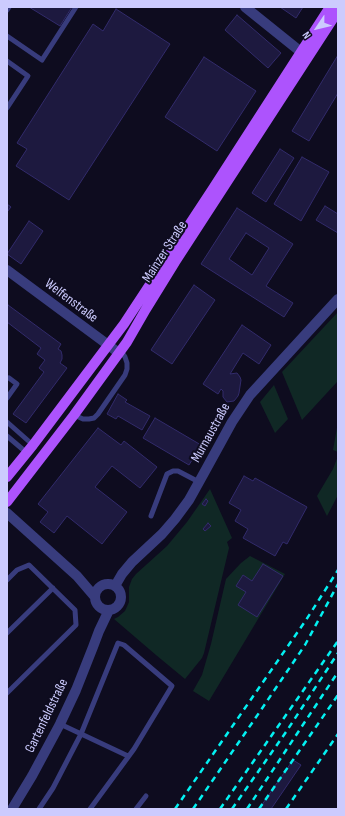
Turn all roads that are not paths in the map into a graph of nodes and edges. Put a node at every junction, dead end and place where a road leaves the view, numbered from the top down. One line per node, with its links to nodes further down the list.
1 (9, 7): 5 (lane)
2 (76, 7): 7 (lane)
3 (245, 7): 8 (street)
4 (330, 7): 8 (main road, Mainzer Straße)
5 (7, 10)
6 (338, 11): 14 (main road, Mainzer Straße)
7 (7, 36)
8 (301, 52): 13 (main road, Mainzer Straße)
9 (7, 61): 10 (lane)
10 (7, 108)
11 (7, 270): 13 (street, Welfenstraße)
12 (338, 299): 22 (street, Murnaustraße)
13 (107, 345): 14 (street, Welfenstraße); 20 (main road, Mainzer Straße)
14 (120, 352): 17 (main road, Mainzer Straße); 17 (lane)
15 (9, 378): 16 (lane)
16 (7, 398)
17 (74, 415): 23 (main road, Mainzer Straße)
18 (7, 422): 20 (lane)
19 (7, 436): 20 (lane)
20 (30, 449): 21 (main road, Mainzer Straße)
21 (7, 477)
22 (199, 482): 25 (lane); 29 (street, Murnaustraße)
23 (7, 502)
24 (7, 513): 26 (street)
25 (151, 516)
26 (77, 576): 28 (street); 31 (street)
27 (7, 580): 30 (lane)
28 (101, 586): 29 (street); 31 (street)
29 (115, 586): 32 (street)
30 (53, 588): 34 (lane); 35 (lane)
31 (97, 601): 32 (street); 33 (street, Gartenfeldstraße)
32 (109, 610): 33 (street, Gartenfeldstraße)
33 (98, 631): 36 (street, Gartenfeldstraße)
34 (7, 633)
35 (7, 693)
36 (60, 724): 37 (lane); 41 (street, Gartenfeldstraße)
37 (81, 734): 38 (lane); 38 (lane); 42 (lane)
38 (128, 756): 43 (lane)
39 (146, 796): 44 (lane)
40 (7, 807): 41 (street)
41 (11, 809)
42 (39, 809)
43 (90, 809)
44 (136, 809)

